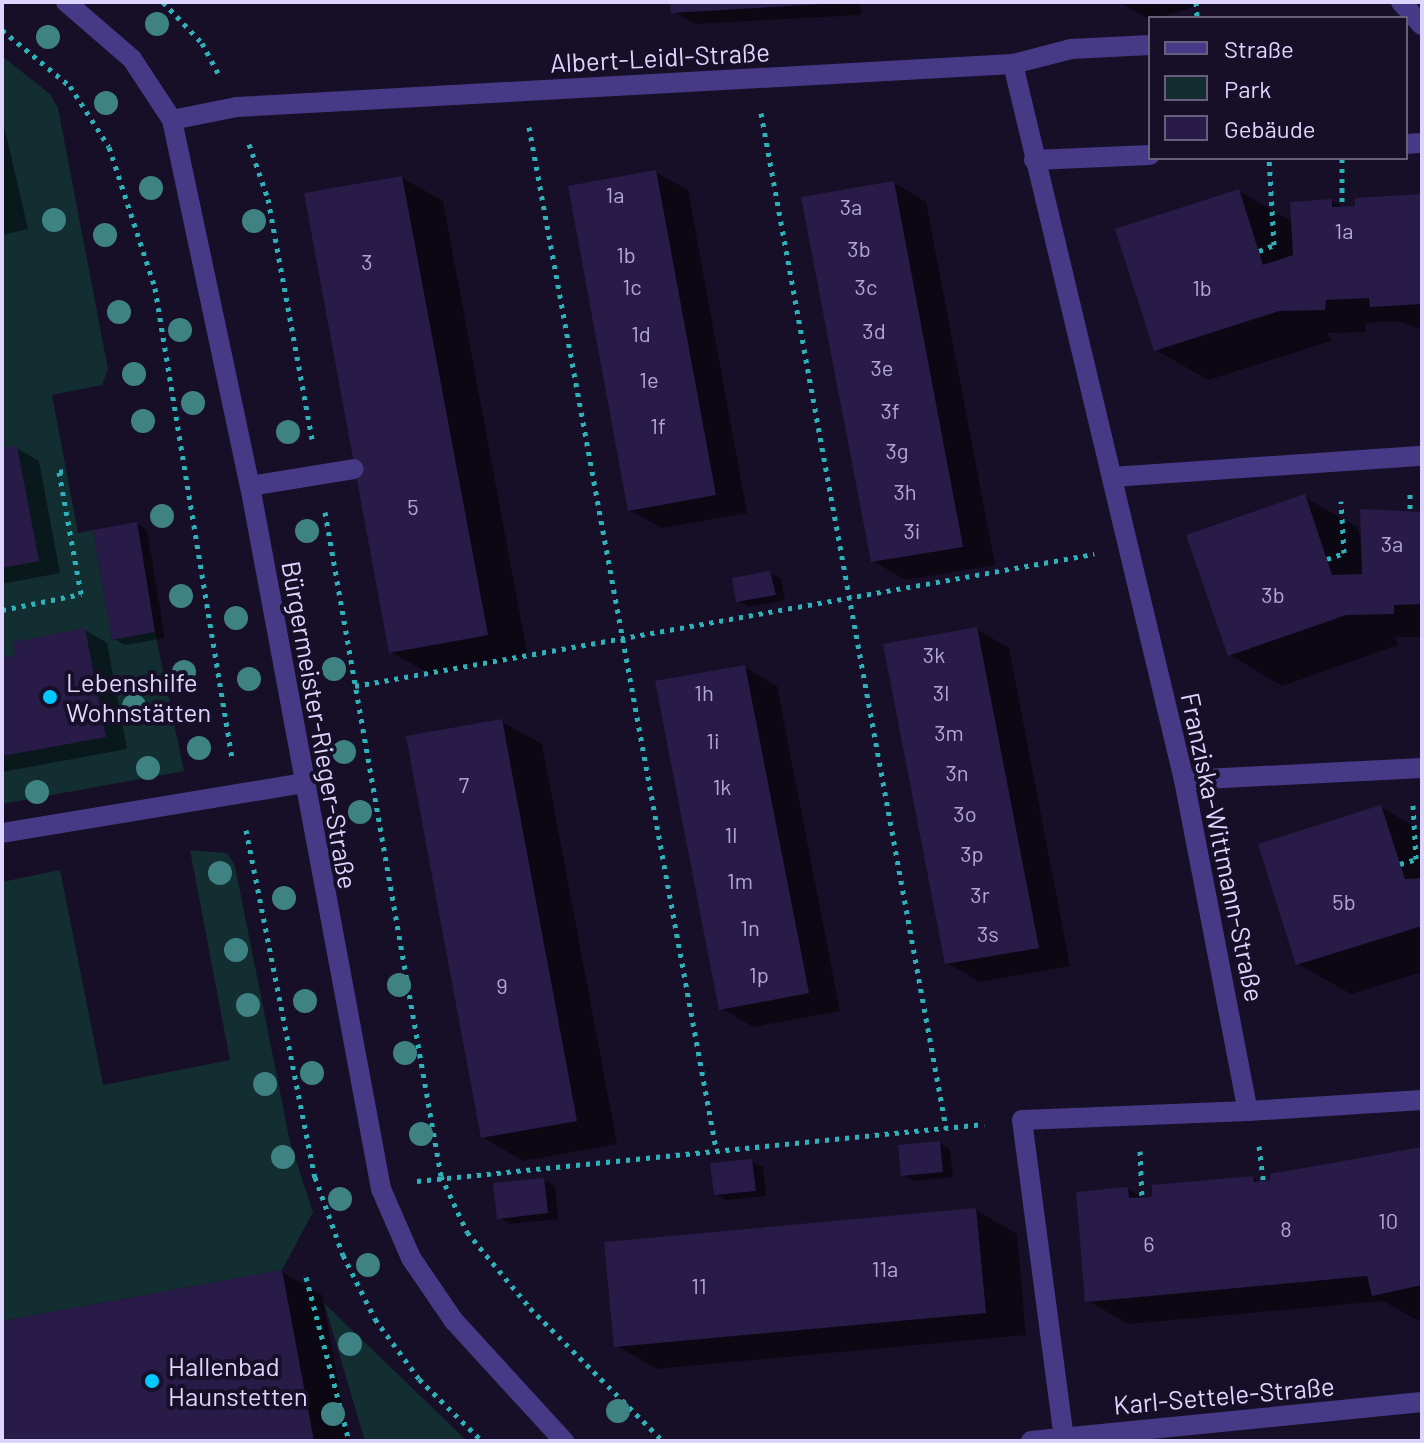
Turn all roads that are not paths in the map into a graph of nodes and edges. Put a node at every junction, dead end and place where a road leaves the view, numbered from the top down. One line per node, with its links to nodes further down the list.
1 (66, 2): 6 (street, Bürgermeister-Rieger-Straße)
2 (1401, 2): 3 (street)
3 (1422, 25)
4 (1148, 45): 5 (street, Albert-Leidl-Straße)
5 (1013, 64): 6 (street, Albert-Leidl-Straße); 8 (street, Franziska-Wittmann-Straße)
6 (172, 120): 12 (street, Bürgermeister-Rieger-Straße)
7 (1148, 155): 8 (street)
8 (1034, 160): 11 (street, Franziska-Wittmann-Straße)
9 (1422, 456): 11 (street)
10 (354, 469): 12 (street)
11 (1112, 477): 14 (street, Franziska-Wittmann-Straße)
12 (250, 486): 15 (street, Bürgermeister-Rieger-Straße)
13 (1417, 768): 14 (street)
14 (1184, 780): 18 (street, Franziska-Wittmann-Straße)
15 (303, 783): 16 (street); 21 (street, Bürgermeister-Rieger-Straße)
16 (2, 833)
17 (1422, 1100): 18 (street)
18 (1248, 1111): 20 (street)
19 (1422, 1402): 20 (street, Karl-Settele-Straße)
20 (1064, 1437): 22 (street, Karl-Settele-Straße)
21 (564, 1441)
22 (1031, 1441)

